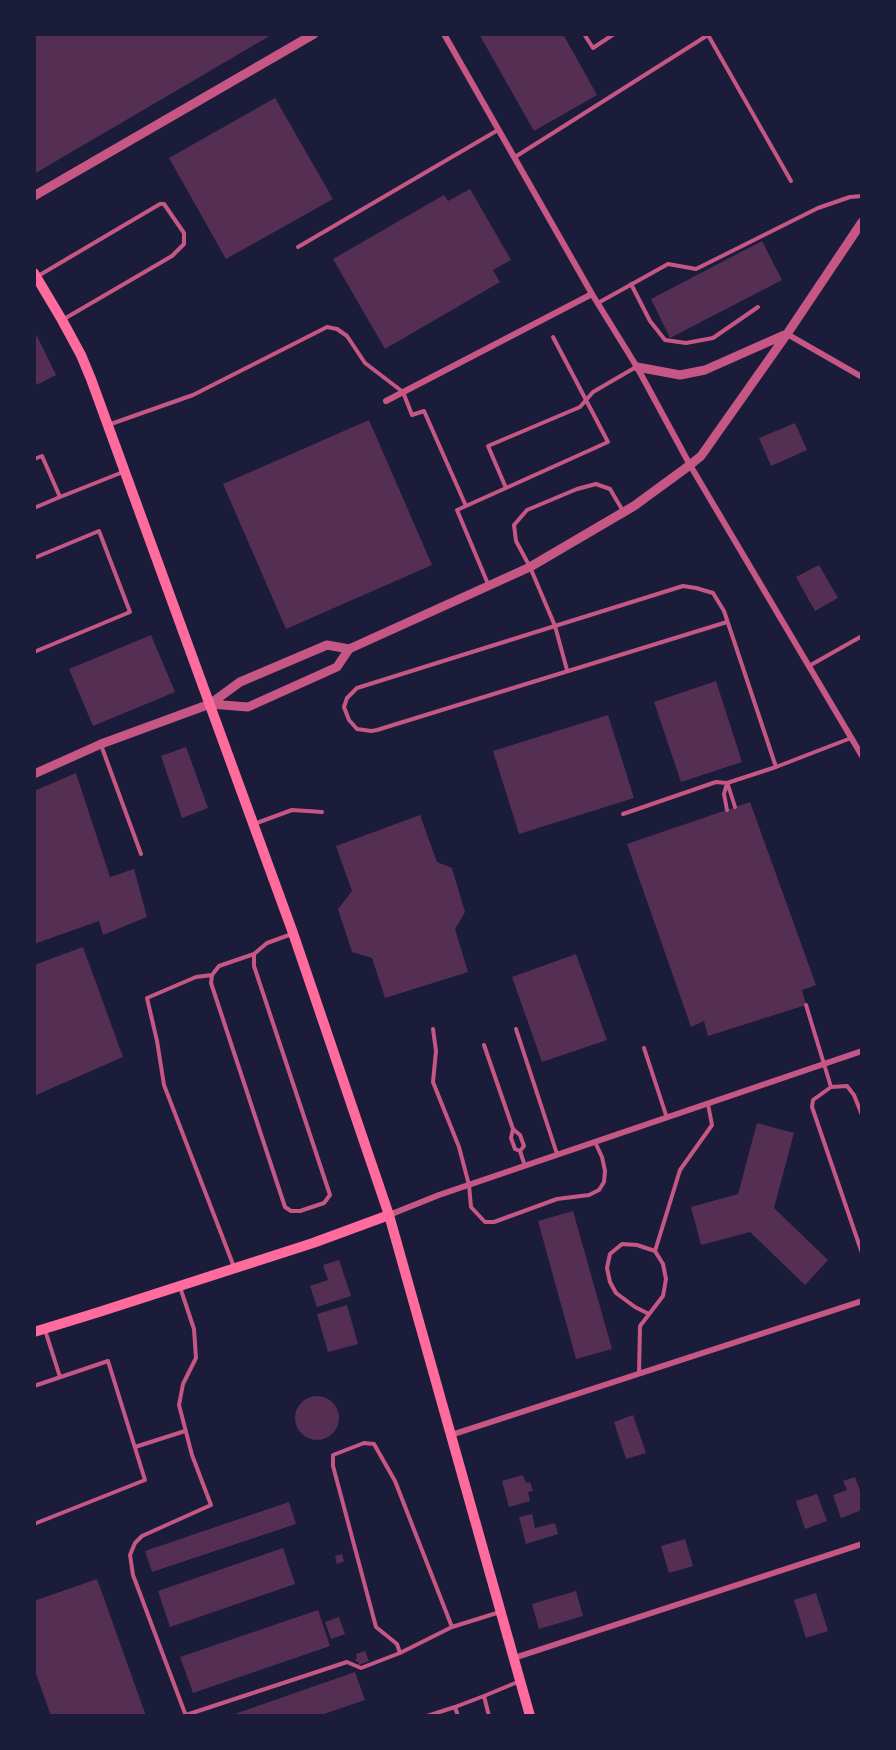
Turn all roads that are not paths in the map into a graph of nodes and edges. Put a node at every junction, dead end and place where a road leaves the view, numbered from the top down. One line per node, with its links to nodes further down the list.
1 (314, 34): 9 (street)
2 (444, 34): 5 (street)
3 (584, 34): 4 (lane)
4 (614, 34)
5 (498, 129): 6 (street); 11 (lane)
6 (514, 158): 7 (lane); 14 (street)
7 (791, 181)
8 (861, 195): 13 (lane)
9 (34, 196)
10 (861, 222): 18 (street)
11 (298, 247)
12 (36, 275): 17 (main road); 17 (lane)
13 (631, 284): 15 (lane); 16 (lane)
14 (592, 294): 15 (street); 22 (street)
15 (598, 303): 20 (street)
16 (758, 307)
17 (62, 320): 25 (main road)
18 (787, 334): 20 (street); 21 (street); 27 (street)
19 (553, 337): 23 (lane)
20 (637, 367): 23 (lane); 27 (street)
21 (861, 376)
22 (403, 392): 24 (street); 25 (lane); 31 (lane)
23 (587, 399): 29 (lane); 29 (lane)
24 (386, 400)
25 (108, 426): 28 (main road)
26 (34, 459): 30 (lane)
27 (690, 465): 33 (street); 42 (street)
28 (125, 472): 30 (lane); 44 (main road)
29 (506, 488): 31 (lane)
30 (60, 497): 32 (lane)
31 (466, 506): 36 (lane)
32 (34, 508)
33 (624, 512): 35 (street); 35 (lane)
34 (34, 558): 41 (lane)
35 (530, 567): 36 (street); 38 (lane)
36 (489, 585): 40 (street)
37 (728, 622): 38 (lane); 43 (lane); 48 (lane)
38 (555, 626): 43 (lane); 43 (lane)
39 (861, 636): 42 (lane)
40 (349, 649): 44 (street); 44 (street)
41 (34, 652)
42 (809, 666): 45 (street)
43 (567, 670)
44 (210, 704): 46 (street); 55 (main road)
45 (851, 738): 47 (street); 48 (lane)
46 (101, 744): 49 (street); 56 (lane)
47 (861, 756)
48 (776, 767): 50 (lane)
49 (34, 774)
50 (727, 783): 51 (lane); 52 (lane); 54 (lane)
51 (735, 807)
52 (727, 810)
53 (322, 812): 55 (lane)
54 (623, 814)
55 (254, 824): 57 (main road)
56 (141, 854)
57 (292, 933): 58 (lane); 77 (main road)
58 (254, 954): 59 (lane); 59 (lane)
59 (212, 975): 80 (lane)
60 (806, 1005): 66 (lane)
61 (433, 1029): 76 (lane)
62 (516, 1029): 74 (lane)
63 (484, 1045): 71 (lane)
64 (644, 1048): 70 (lane)
65 (861, 1051): 66 (street)
66 (823, 1064): 67 (lane); 68 (street)
67 (831, 1087): 69 (lane); 79 (lane)
68 (708, 1104): 70 (street); 78 (lane)
69 (861, 1115)
70 (667, 1118): 72 (street)
71 (513, 1129): 73 (lane); 73 (lane)
72 (595, 1142): 74 (street); 76 (lane)
73 (520, 1151): 75 (lane)
74 (557, 1155): 75 (street)
75 (525, 1166): 76 (street)
76 (469, 1185): 77 (street)
77 (388, 1215): 80 (main road); 89 (main road)
78 (655, 1251): 83 (lane); 83 (lane)
79 (861, 1253)
80 (234, 1269): 81 (main road)
81 (179, 1286): 84 (main road); 88 (lane)
82 (861, 1301): 85 (street)
83 (649, 1314): 85 (lane)
84 (39, 1330): 86 (lane)
85 (639, 1374): 89 (street)
86 (60, 1377): 87 (lane); 90 (lane)
87 (34, 1386)
88 (186, 1431): 90 (lane); 100 (lane)
89 (451, 1435): 93 (main road)
90 (135, 1447): 91 (lane)
91 (34, 1524)
92 (861, 1544): 96 (street)
93 (501, 1612): 94 (lane); 96 (main road)
94 (452, 1628): 95 (lane); 95 (lane)
95 (400, 1653): 100 (lane)
96 (514, 1658): 97 (main road)
97 (520, 1681): 98 (lane); 104 (main road)
98 (484, 1696): 99 (lane); 103 (lane)
99 (455, 1707): 101 (lane); 102 (lane)
100 (186, 1715)
101 (427, 1716)
102 (458, 1716)
103 (489, 1716)
104 (530, 1716)

